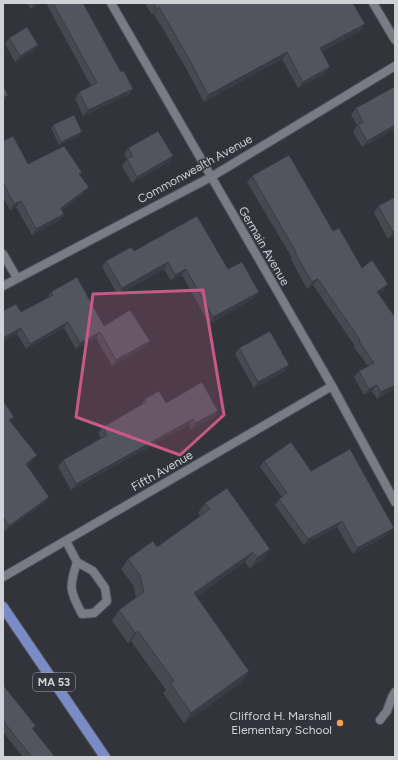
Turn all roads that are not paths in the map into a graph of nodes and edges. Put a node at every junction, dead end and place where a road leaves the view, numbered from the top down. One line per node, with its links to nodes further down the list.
1 (111, 3): 5 (street, Germain Avenue)
2 (374, 3): 3 (street)
3 (395, 40)
4 (395, 66): 5 (street, Commonwealth Avenue)
5 (211, 177): 7 (street, Commonwealth Avenue); 9 (street, Germain Avenue)
6 (3, 254): 7 (street)
7 (17, 278): 8 (street, Commonwealth Avenue)
8 (3, 286)
9 (332, 386): 10 (street, Germain Avenue); 11 (street, Fifth Avenue)
10 (395, 502)
11 (66, 541): 12 (street); 13 (street, Fifth Avenue)
12 (77, 562): 12 (street)
13 (3, 577)
14 (3, 607): 17 (main road, MA 53)
15 (395, 692): 16 (street)
16 (380, 720)
17 (105, 757)

